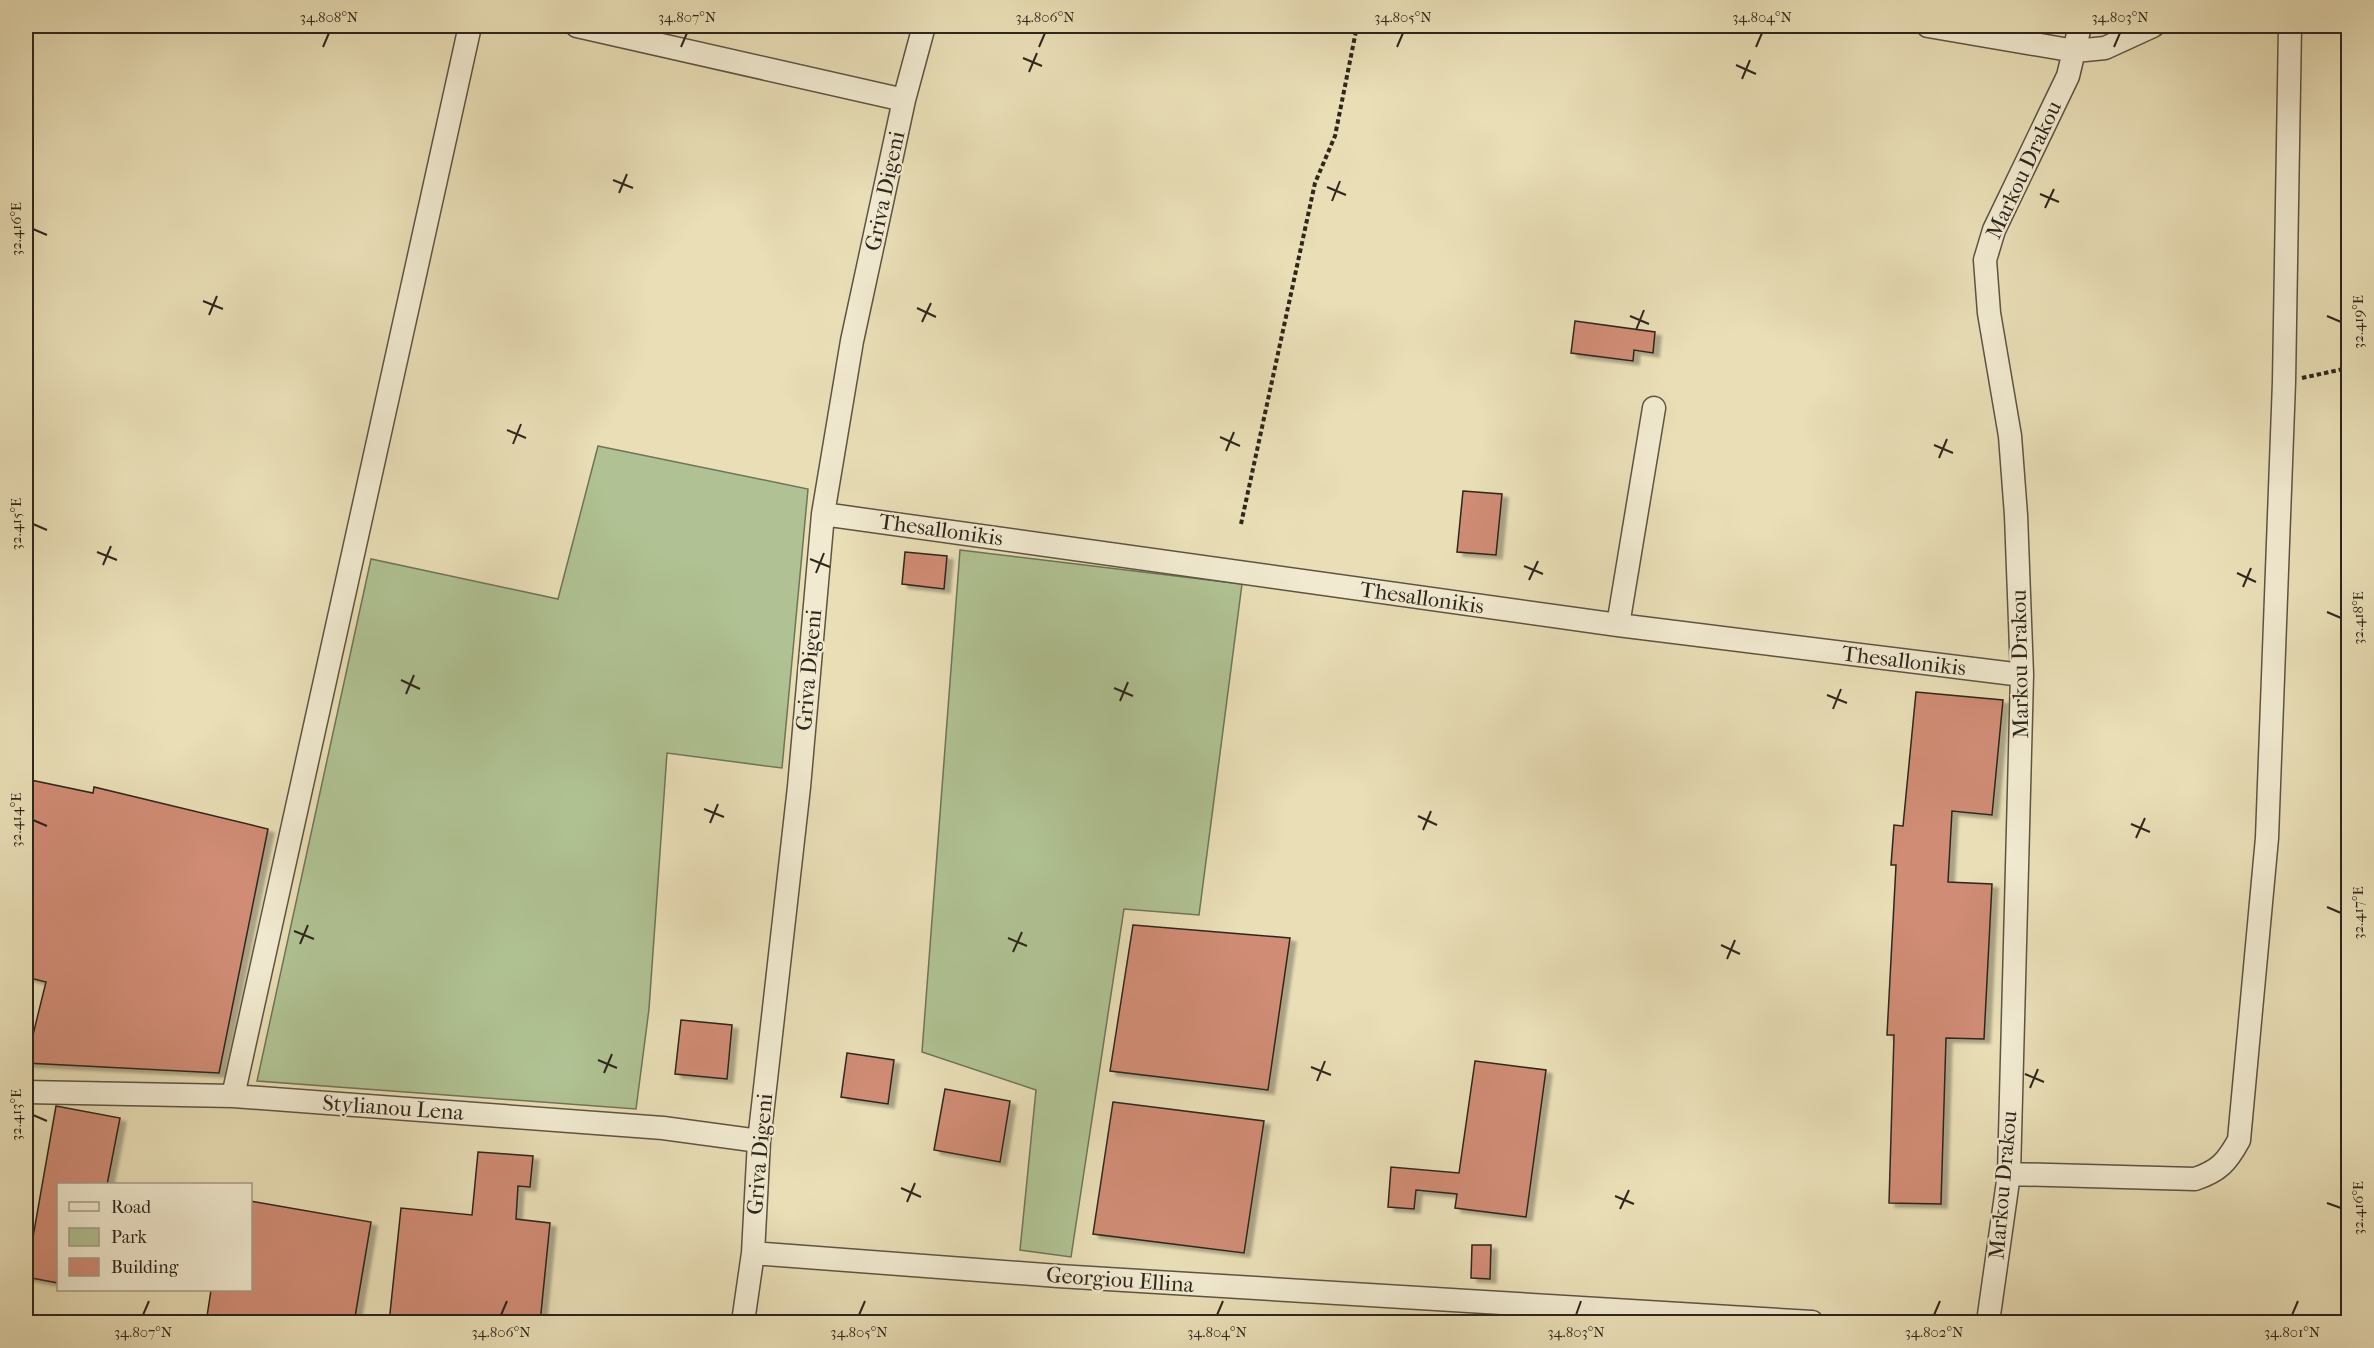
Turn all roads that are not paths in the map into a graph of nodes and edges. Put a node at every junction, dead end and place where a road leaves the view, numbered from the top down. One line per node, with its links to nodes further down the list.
1 (470, 26): 15 (street)
2 (577, 26): 9 (street)
3 (924, 26): 9 (street, Griva Digeni)
4 (1928, 26): 8 (street)
5 (2080, 26): 8 (street, Markou Drakou)
6 (2153, 26): 8 (street)
7 (2290, 26): 17 (street)
8 (2075, 51): 13 (street, Markou Drakou)
9 (904, 100): 11 (street, Griva Digeni)
10 (1654, 408): 12 (street)
11 (823, 514): 12 (street, Thesallonikis); 16 (street, Griva Digeni)
12 (1618, 626): 13 (street, Thesallonikis)
13 (2022, 675): 17 (street, Markou Drakou)
14 (26, 1092): 15 (street, Stylianou Lena)
15 (233, 1096): 16 (street, Stylianou Lena)
16 (759, 1141): 18 (street, Griva Digeni)
17 (2009, 1174): 21 (street, Markou Drakou)
18 (753, 1253): 19 (street, Griva Digeni); 20 (street, Georgiou Ellina)
19 (743, 1323)
20 (1812, 1323)
21 (1988, 1323)

